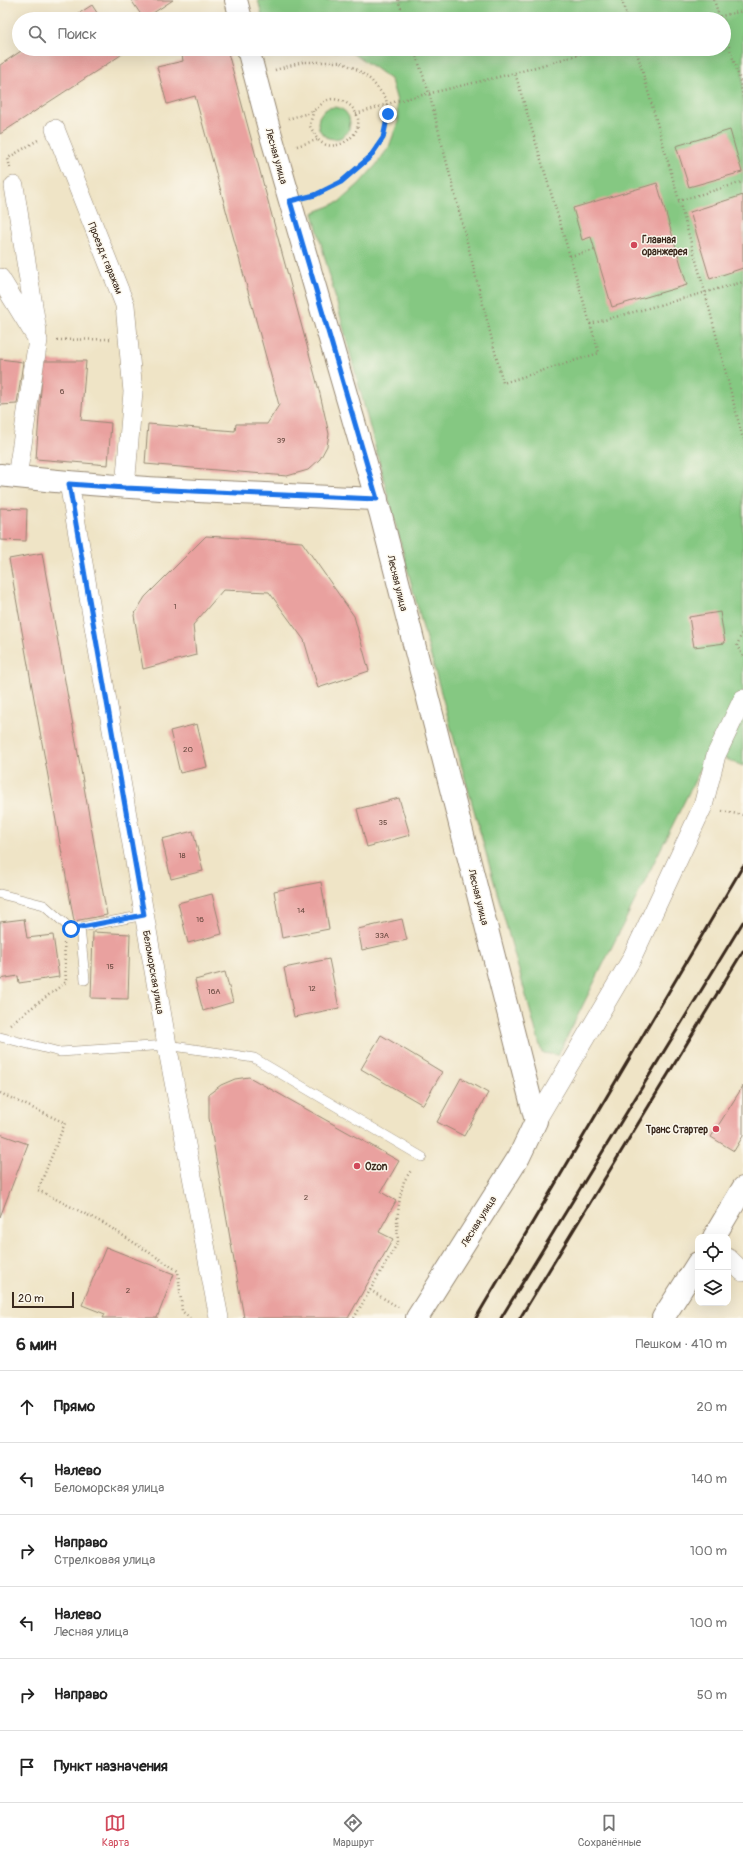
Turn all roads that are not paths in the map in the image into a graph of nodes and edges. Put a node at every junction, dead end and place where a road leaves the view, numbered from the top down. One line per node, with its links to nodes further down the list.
1 (236, 0): 2 (street)
2 (239, 12)
3 (250, 56): 11 (street, Лесная улица)
4 (55, 129): 10 (street, Проезд к гаражам)
5 (14, 186): 7 (street)
6 (0, 278): 7 (street)
7 (38, 340): 8 (street)
8 (8, 476): 9 (street)
9 (69, 484): 10 (street); 14 (street, Беломорская улица)
10 (125, 488): 11 (street)
11 (377, 499): 19 (street, Лесная улица)
12 (743, 698): 19 (street, Лесная улица)
13 (0, 894): 15 (lane)
14 (144, 915): 15 (lane); 18 (street, Беломорская улица)
15 (80, 927): 16 (lane)
16 (85, 980)
17 (0, 1037): 18 (lane)
18 (167, 1045): 20 (lane); 27 (street, Беломорская улица)
19 (536, 1121): 26 (street, Лесная улица)
20 (421, 1156)
21 (743, 1188): 22 (street)
22 (716, 1234)
23 (731, 1261): 25 (street)
24 (695, 1268): 28 (street)
25 (743, 1272)
26 (409, 1314)
27 (219, 1318)
28 (663, 1318)

